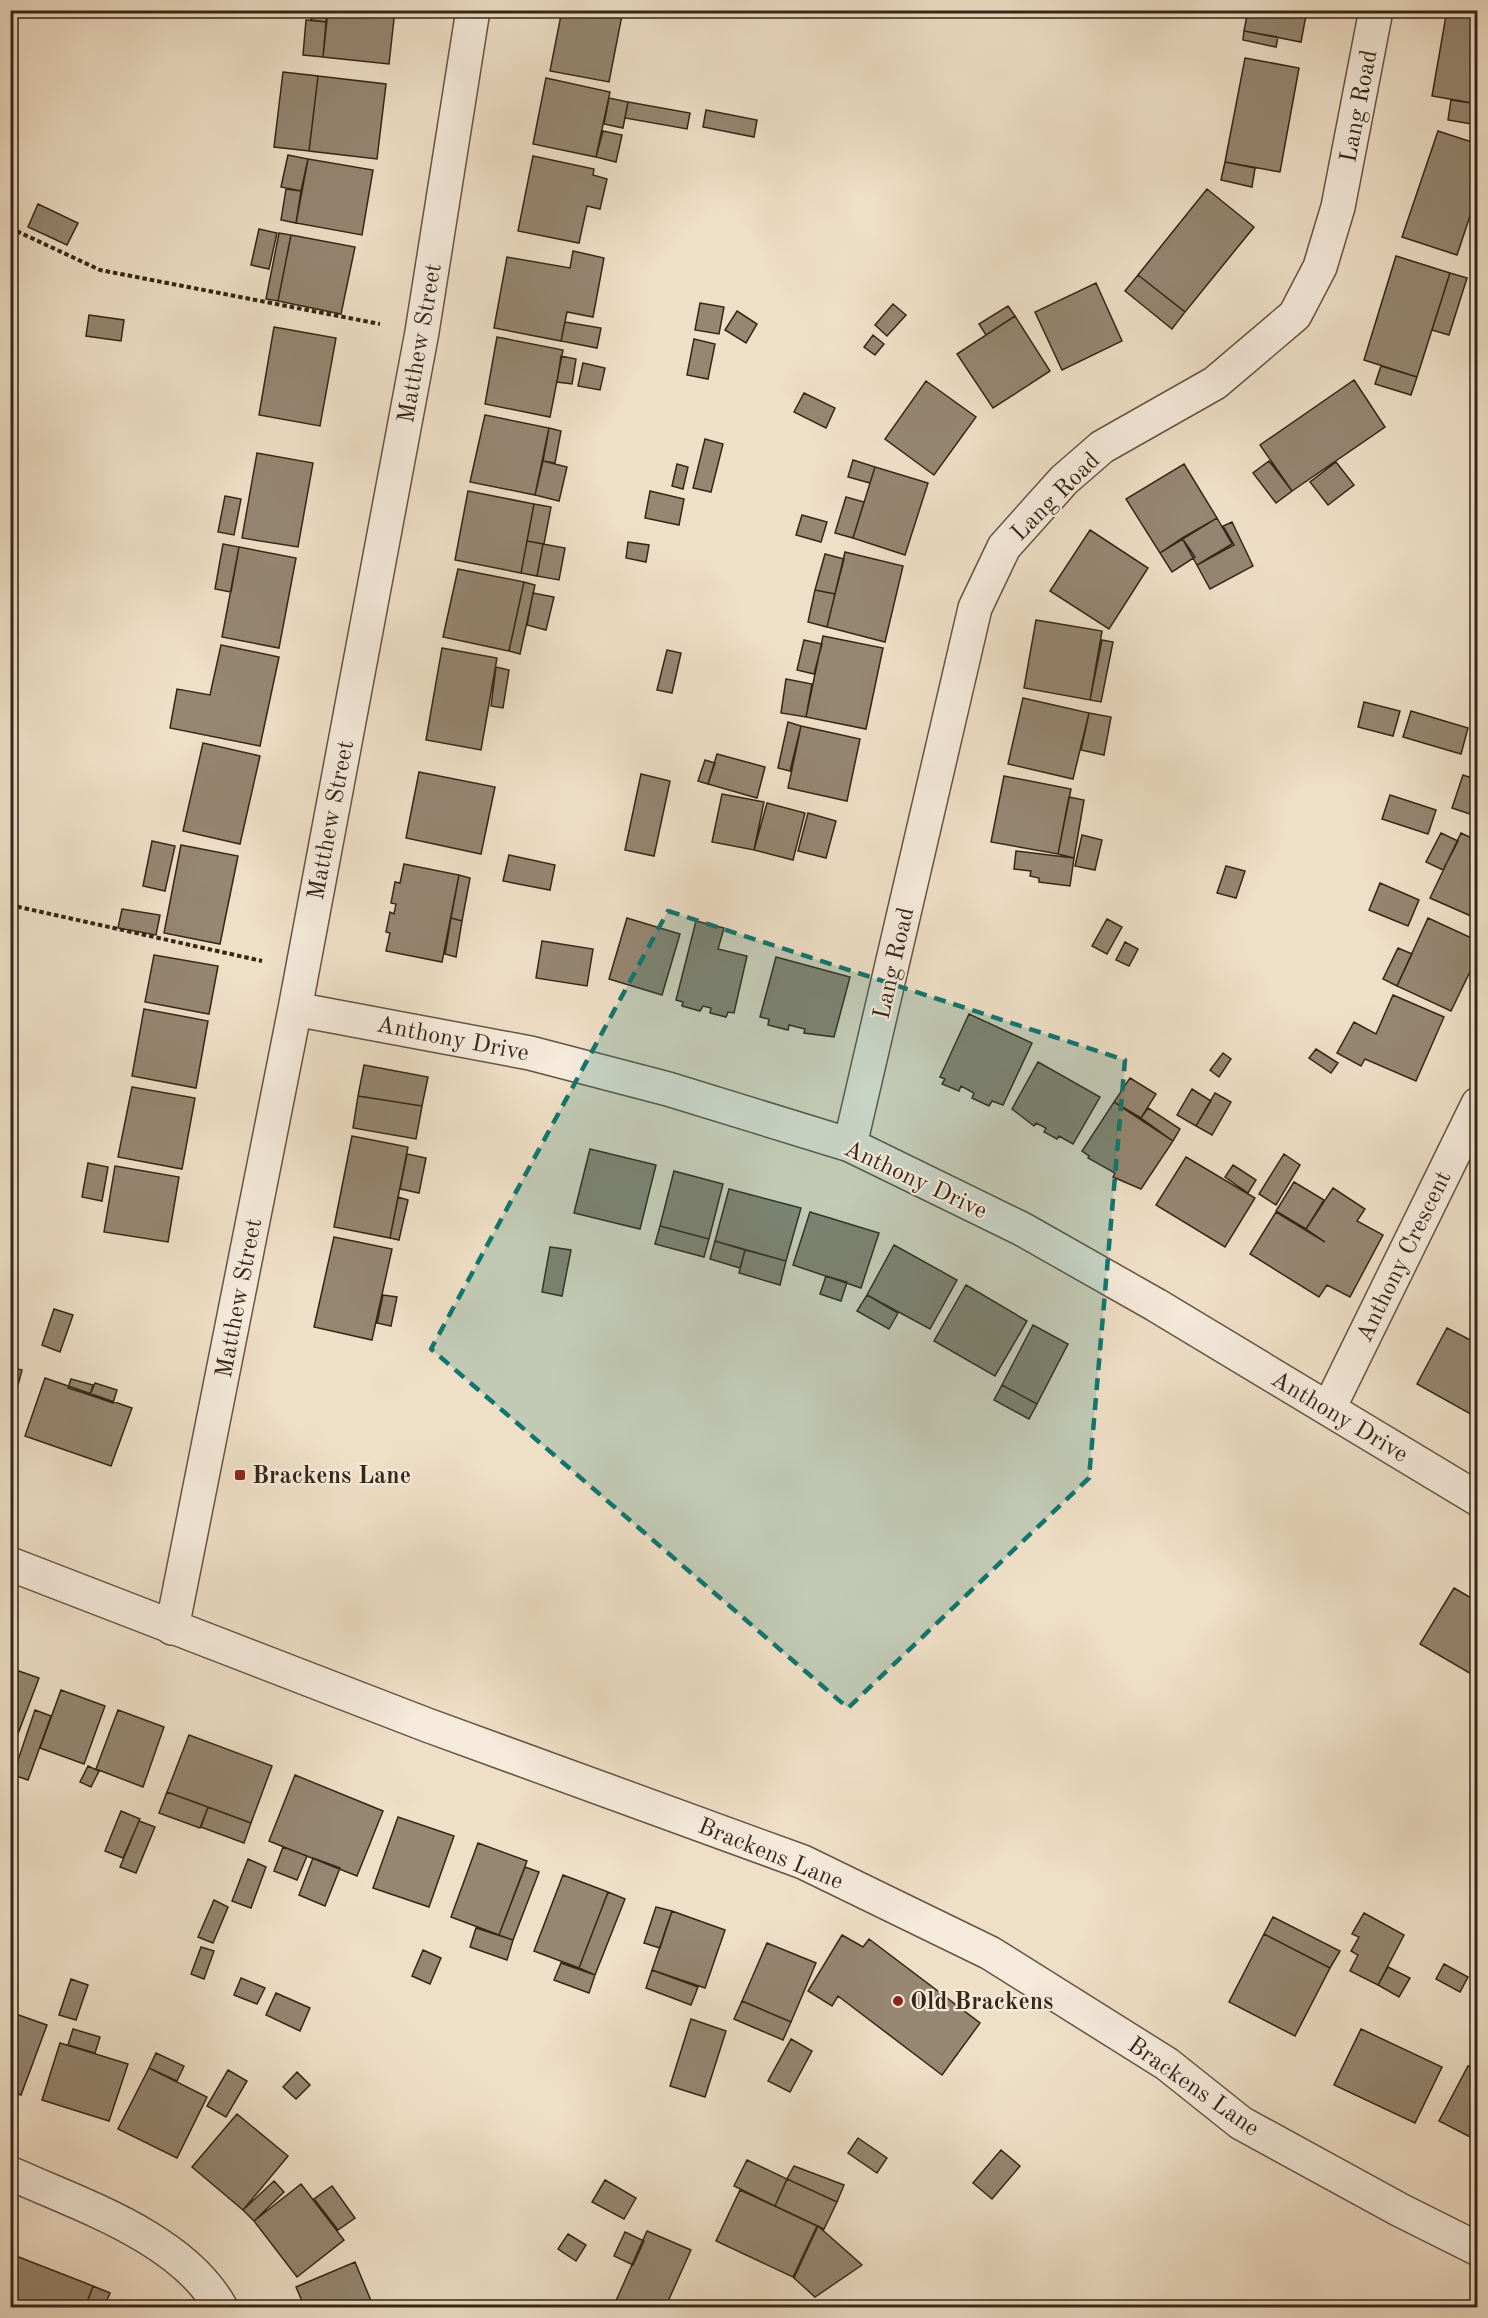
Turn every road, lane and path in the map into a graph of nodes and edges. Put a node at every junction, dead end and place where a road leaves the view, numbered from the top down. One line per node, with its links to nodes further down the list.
1 (473, 10): 4 (street, Matthew Street)
2 (1376, 10): 9 (street, Lang Road)
3 (10, 228): 4 (path)
4 (422, 332): 6 (street, Matthew Street)
5 (10, 905): 6 (path)
6 (302, 970): 7 (street, Matthew Street)
7 (295, 1009): 9 (street, Anthony Drive); 13 (street, Matthew Street)
8 (1478, 1104): 10 (street, Anthony Crescent)
9 (850, 1145): 10 (street, Anthony Drive)
10 (1329, 1408): 11 (street, Anthony Drive)
11 (1478, 1499)
12 (10, 1564): 13 (street, Brackens Lane)
13 (172, 1628): 15 (street, Brackens Lane)
14 (10, 2174): 16 (street)
15 (1478, 2249)
16 (221, 2307)

